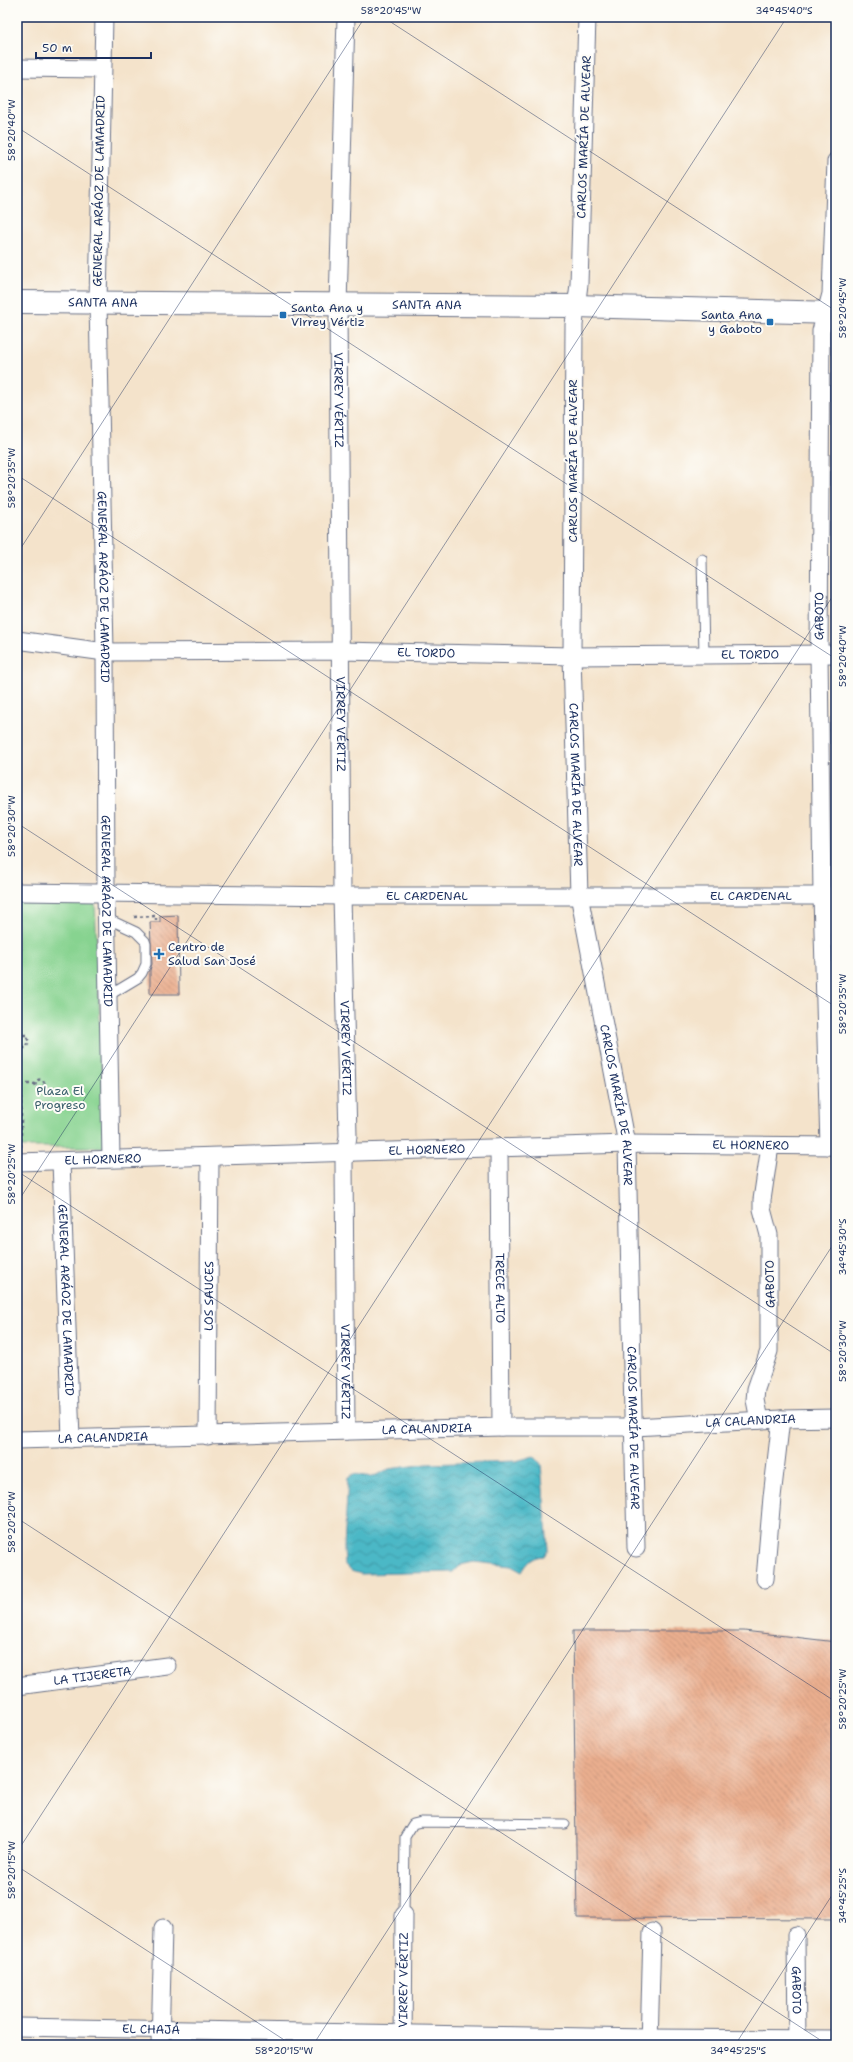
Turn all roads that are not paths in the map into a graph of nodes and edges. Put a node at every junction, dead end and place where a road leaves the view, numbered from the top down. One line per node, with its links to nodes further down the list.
1 (104, 17): 5 (street, GENERAL ARÁOZ DE LAMADRID)
2 (346, 17): 9 (street, VIRREY VÉRTIZ)
3 (587, 17): 10 (street, CARLOS MARÍA DE ALVEAR)
4 (17, 68): 5 (street)
5 (102, 69): 8 (street, GENERAL ARÁOZ DE LAMADRID)
6 (836, 161): 11 (street, GABOTO)
7 (17, 302): 8 (street, SANTA ANA)
8 (98, 302): 9 (street, SANTA ANA); 15 (street, GENERAL ARÁOZ DE LAMADRID)
9 (338, 305): 10 (street, SANTA ANA); 14 (street, VIRREY VÉRTIZ)
10 (575, 306): 11 (street, SANTA ANA); 19 (street, CARLOS MARÍA DE ALVEAR)
11 (831, 314): 16 (street, GABOTO)
12 (702, 559): 18 (lane)
13 (17, 640): 15 (street, EL TORDO)
14 (342, 651): 15 (street, EL TORDO); 19 (street, EL TORDO); 23 (street, VIRREY VÉRTIZ)
15 (105, 652): 21 (street, GENERAL ARÁOZ DE LAMADRID)
16 (819, 654): 17 (street, EL TORDO); 18 (street, EL TORDO); 24 (street, GABOTO)
17 (836, 654)
18 (704, 655): 19 (street, EL TORDO)
19 (572, 656): 22 (street, CARLOS MARÍA DE ALVEAR)
20 (17, 892): 21 (street, EL CARDENAL)
21 (106, 893): 23 (street, EL CARDENAL); 25 (street, GENERAL ARÁOZ DE LAMADRID)
22 (579, 895): 23 (street, EL CARDENAL); 24 (street, EL CARDENAL); 27 (street, CARLOS MARÍA DE ALVEAR)
23 (342, 896): 31 (street, VIRREY VÉRTIZ)
24 (829, 896): 29 (street, GABOTO)
25 (106, 918): 26 (street, GENERAL ARÁOZ DE LAMADRID); 26 (lane)
26 (108, 996): 33 (street, GENERAL ARÁOZ DE LAMADRID)
27 (627, 1144): 28 (street, EL HORNERO); 30 (street, EL HORNERO); 39 (street, CARLOS MARÍA DE ALVEAR)
28 (770, 1146): 29 (street, EL HORNERO); 38 (street, GABOTO)
29 (832, 1146)
30 (499, 1148): 31 (street, EL HORNERO); 40 (street, TRECE ALTO)
31 (346, 1151): 32 (street, EL HORNERO); 41 (street, VIRREY VÉRTIZ)
32 (210, 1157): 33 (street, EL HORNERO); 42 (street, LOS SAUCES)
33 (111, 1158): 34 (street, EL HORNERO)
34 (61, 1161): 35 (street, EL HORNERO); 43 (street, GENERAL ARÁOZ DE LAMADRID)
35 (19, 1162)
36 (836, 1418): 37 (street, LA CALANDRIA)
37 (780, 1419): 38 (street, LA CALANDRIA); 46 (street)
38 (760, 1420): 39 (street, LA CALANDRIA)
39 (634, 1426): 40 (street, LA CALANDRIA); 45 (street, CARLOS MARÍA DE ALVEAR)
40 (501, 1427): 41 (street, LA CALANDRIA)
41 (346, 1431): 42 (street, LA CALANDRIA)
42 (208, 1436): 43 (street, LA CALANDRIA)
43 (71, 1439): 44 (street, LA CALANDRIA)
44 (17, 1440)
45 (636, 1548)
46 (766, 1579)
47 (167, 1666): 48 (street, LA TIJERETA)
48 (17, 1686)
49 (564, 1824): 50 (lane)
50 (404, 1915): 58 (street, VIRREY VÉRTIZ)
51 (164, 1928): 55 (street)
52 (652, 1932): 59 (street)
53 (796, 1935): 60 (street, GABOTO)
54 (17, 2027): 55 (street, EL CHAJÁ)
55 (160, 2037): 56 (street, EL CHAJÁ)
56 (278, 2039): 58 (street, EL CHAJÁ)
57 (836, 2039): 60 (street, EL CHAJÁ)
58 (403, 2040): 59 (street, EL CHAJÁ)
59 (649, 2042): 60 (street, EL CHAJÁ)
60 (796, 2042)

